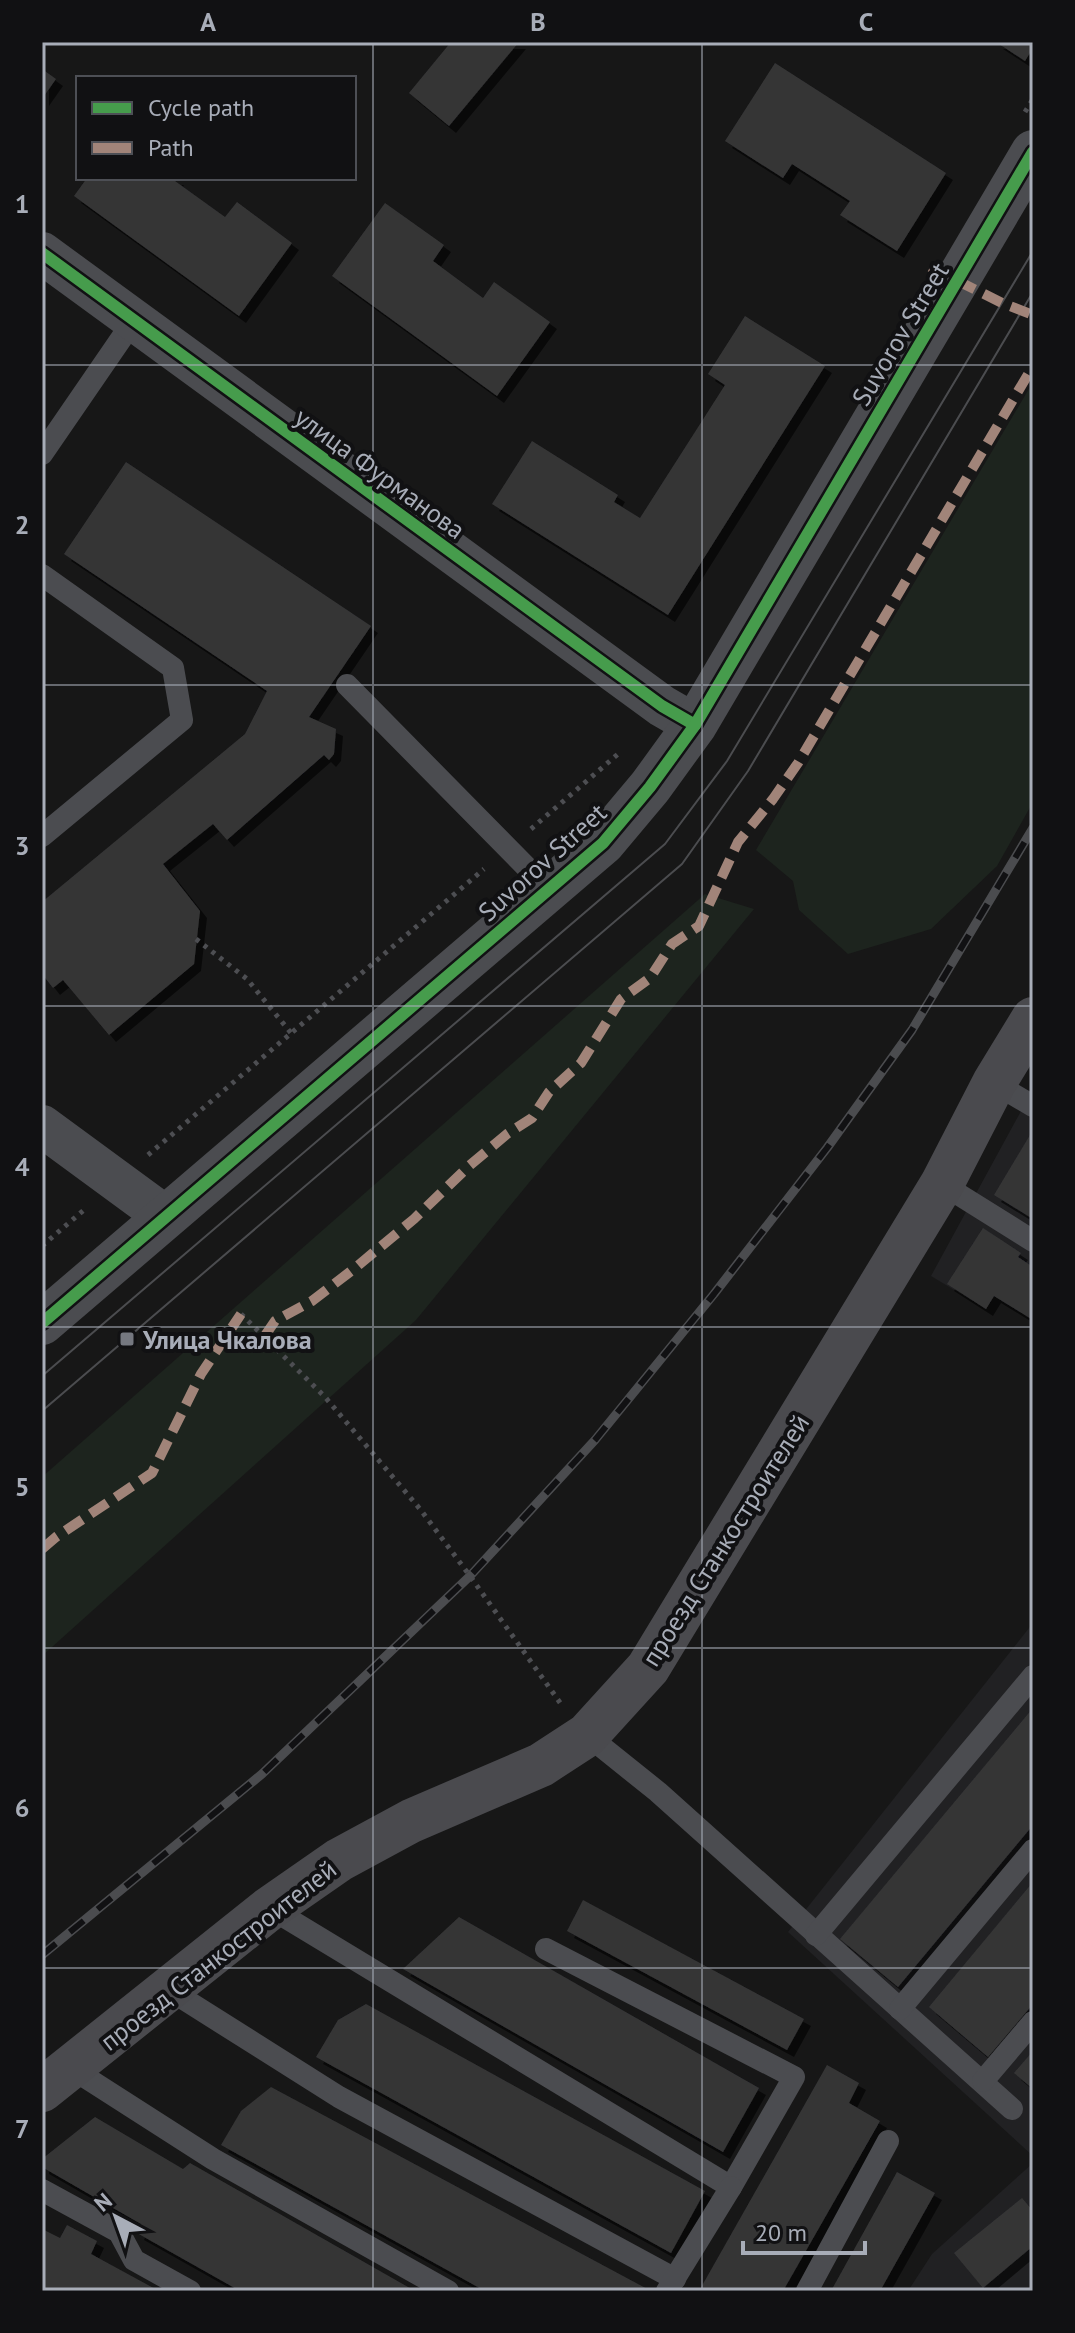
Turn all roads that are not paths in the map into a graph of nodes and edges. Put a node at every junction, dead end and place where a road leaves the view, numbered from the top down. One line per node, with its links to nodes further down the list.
1 (1029, 132): 7 (street, Suvorov Street)
2 (42, 253): 3 (street, улица Фурманова)
3 (134, 320): 4 (lane); 7 (street, улица Фурманова)
4 (42, 454)
5 (42, 575): 8 (lane)
6 (347, 685): 9 (lane)
7 (679, 715): 9 (street, Suvorov Street)
8 (42, 836)
9 (548, 889): 15 (street, Suvorov Street)
10 (1033, 1019): 11 (main road, проезд Станкостроителей)
11 (994, 1083): 12 (lane); 14 (main road, проезд Станкостроителей)
12 (1033, 1106)
13 (42, 1126): 15 (street)
14 (942, 1184): 16 (lane); 19 (main road, проезд Станкостроителей)
15 (166, 1217): 17 (street, Suvorov Street)
16 (1033, 1241)
17 (42, 1323)
18 (1033, 1676): 22 (lane)
19 (587, 1735): 21 (main road, проезд Станкостроителей); 22 (lane)
20 (1033, 1850): 25 (lane)
21 (270, 1908): 24 (main road, проезд Станкостроителей); 31 (lane)
22 (816, 1935): 25 (lane)
23 (546, 1949): 31 (lane)
24 (168, 1989): 27 (main road, проезд Станкостроителей); 33 (lane)
25 (900, 2009): 28 (lane)
26 (1033, 2022): 28 (lane)
27 (56, 2079): 35 (lane)
28 (983, 2081): 29 (lane)
29 (1012, 2109)
30 (888, 2141): 36 (lane)
31 (731, 2187): 33 (lane)
32 (42, 2190): 34 (lane)
33 (671, 2285)
34 (190, 2291)
35 (448, 2291)
36 (807, 2291)

